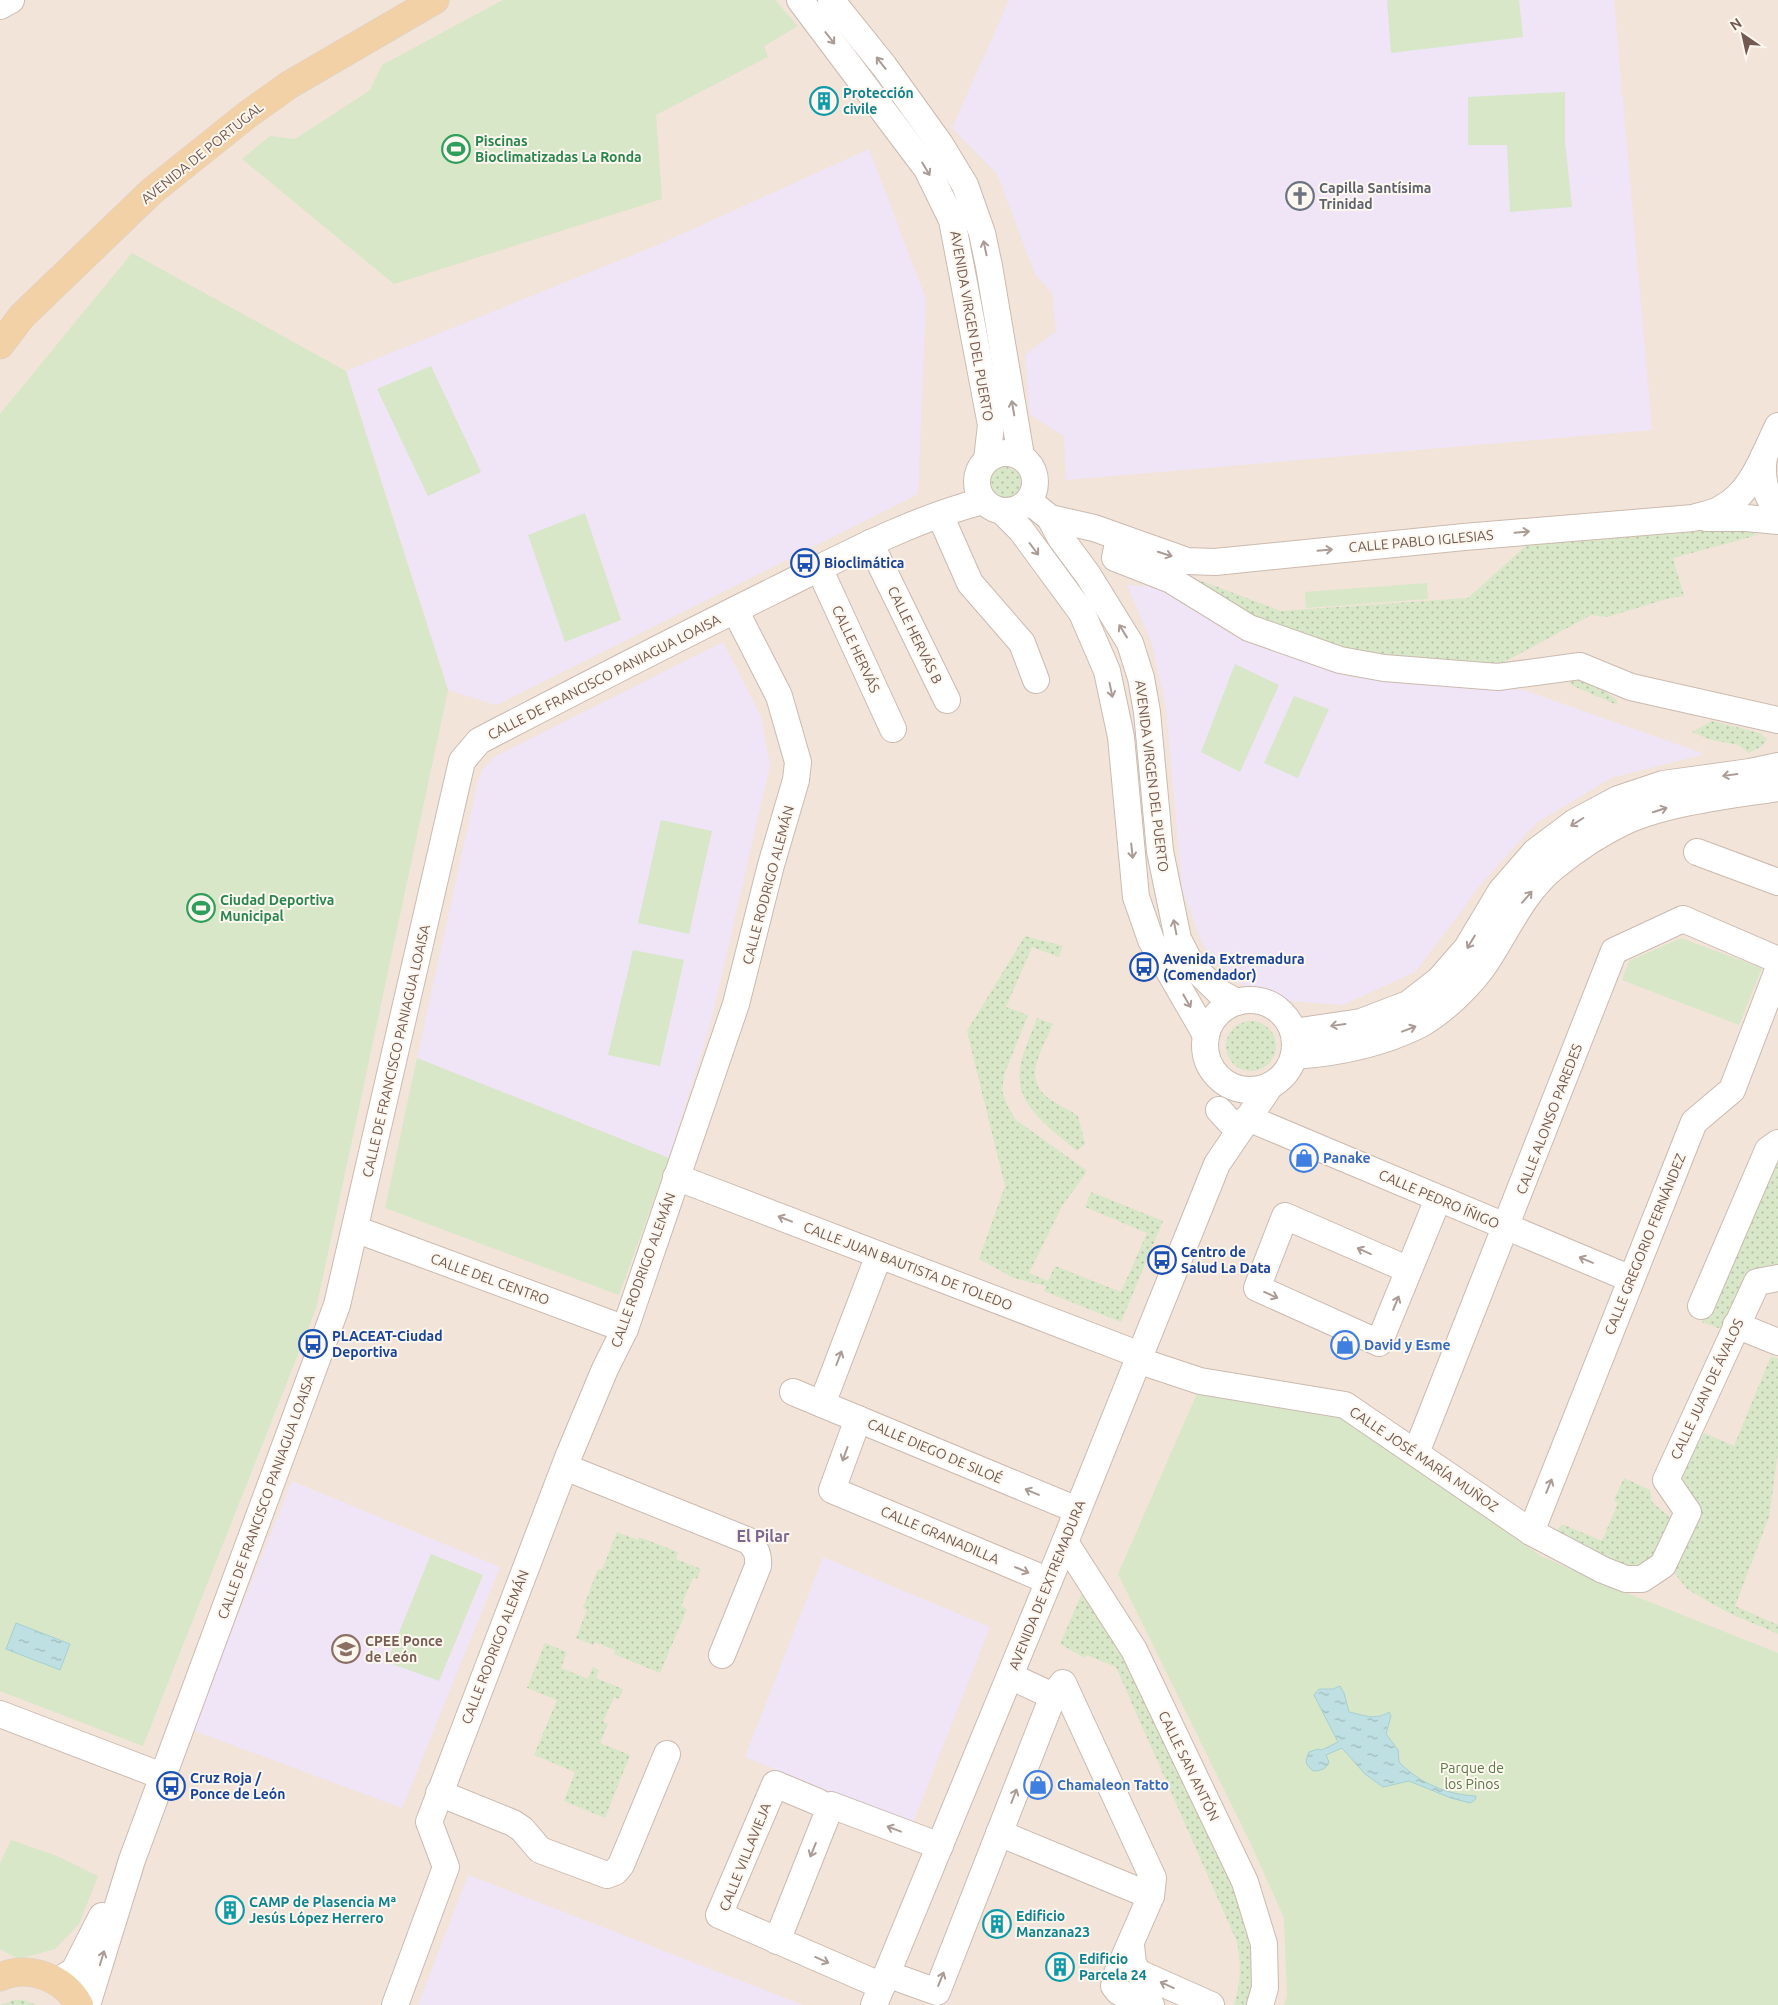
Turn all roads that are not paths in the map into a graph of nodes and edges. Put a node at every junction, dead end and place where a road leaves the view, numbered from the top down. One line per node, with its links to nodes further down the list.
1 (11, 0): 5 (street)
2 (435, 0): 6 (main road, AVENIDA DE PORTUGAL)
3 (800, 0): 9 (street, AVENIDA VIRGEN DEL PUERTO, one-way to 9)
4 (831, 0): 8 (street, AVENIDA VIRGEN DEL PUERTO, one-way to 4)
5 (0, 6)
6 (0, 345)
7 (1774, 437): 10 (street, CALLE PABLO IGLESIAS); 13 (street)
8 (1021, 456): 9 (street); 11 (street)
9 (987, 489): 11 (street); 12 (street, CALLE DE FRANCISCO PANIAGUA LOAISA); 31 (street, AVENIDA VIRGEN DEL PUERTO, one-way to 31)
10 (1737, 491): 13 (street); 15 (street, CALLE PABLO IGLESIAS)
11 (1030, 501): 14 (street, CALLE PABLO IGLESIAS)
12 (946, 512): 17 (street, CALLE DE FRANCISCO PANIAGUA LOAISA); 20 (street)
13 (1773, 516): 15 (street)
14 (1050, 518): 16 (street, CALLE PABLO IGLESIAS); 30 (street, AVENIDA VIRGEN DEL PUERTO, one-way to 14)
15 (1684, 519): 16 (street, CALLE PABLO IGLESIAS, one-way to 15)
16 (1119, 538): 22 (street)
17 (870, 543): 18 (street, CALLE DE FRANCISCO PANIAGUA LOAISA); 21 (street, CALLE HERVÁS B)
18 (819, 568): 19 (street, CALLE DE FRANCISCO PANIAGUA LOAISA); 23 (street, CALLE HERVÁS)
19 (735, 610): 39 (street, CALLE RODRIGO ALEMÁN); 42 (street, CALLE DE FRANCISCO PANIAGUA LOAISA)
20 (1036, 680)
21 (947, 700)
22 (1778, 720)
23 (893, 729)
24 (1778, 766): 32 (street, one-way to 32)
25 (1778, 788): 32 (street, one-way to 25)
26 (1697, 852): 27 (street)
27 (1778, 882)
28 (1778, 960): 41 (street, CALLE ALONSO PAREDES)
29 (1778, 970): 46 (street, CALLE GREGORIO FERNÁNDEZ)
30 (1237, 1002): 31 (street); 32 (street)
31 (1206, 1034): 33 (street)
32 (1294, 1044): 34 (street)
33 (1220, 1078): 34 (street); 35 (street)
34 (1270, 1086): 36 (street)
35 (1219, 1110): 36 (street); 38 (street)
36 (1248, 1118): 38 (street); 40 (street, CALLE PEDRO ÍÑIGO)
37 (1778, 1143): 47 (street)
38 (1217, 1164): 51 (street, AVENIDA DE EXTREMADURA)
39 (676, 1178): 43 (street, CALLE JUAN BAUTISTA DE TOLEDO, one-way to 39); 49 (street, CALLE RODRIGO ALEMÁN)
40 (1438, 1199): 41 (street, CALLE PEDRO ÍÑIGO); 44 (street)
41 (1506, 1227): 46 (street, CALLE PEDRO ÍÑIGO, one-way to 41); 55 (street, CALLE ALONSO PAREDES)
42 (355, 1229): 49 (street, CALLE DEL CENTRO); 67 (street, CALLE DE FRANCISCO PANIAGUA LOAISA)
43 (879, 1255): 51 (street, CALLE JUAN BAUTISTA DE TOLEDO); 53 (street, one-way to 43)
44 (1409, 1270): 44 (street, one-way to 44)
45 (1778, 1278): 48 (street, CALLE JUAN DE ÁVALOS)
46 (1631, 1279): 59 (street, CALLE GREGORIO FERNÁNDEZ, one-way to 46)
47 (1701, 1306)
48 (1736, 1325): 50 (street); 58 (street, CALLE JUAN DE ÁVALOS)
49 (625, 1329): 56 (street, CALLE RODRIGO ALEMÁN)
50 (1778, 1342)
51 (1139, 1357): 55 (street, CALLE JOSÉ MARÍA MUÑOZ); 57 (street, AVENIDA DE EXTREMADURA)
52 (793, 1392): 53 (street, CALLE DIEGO DE SILOÉ)
53 (822, 1404): 54 (street, CALLE DIEGO DE SILOÉ)
54 (858, 1419): 57 (street, CALLE DIEGO DE SILOÉ, one-way to 54); 61 (street, CALLE GRANADILLA, one-way to 61)
55 (1416, 1453): 59 (street, CALLE JOSÉ MARÍA MUÑOZ)
56 (565, 1467): 62 (street); 68 (street, CALLE RODRIGO ALEMÁN)
57 (1077, 1510): 60 (street, AVENIDA DE EXTREMADURA)
58 (1688, 1512): 59 (street, CALLE JOSÉ MARÍA MUÑOZ)
59 (1531, 1532)
60 (1065, 1542): 61 (street, AVENIDA DE EXTREMADURA); 85 (street, CALLE SAN ANTÓN)
61 (1048, 1581): 63 (street, AVENIDA DE EXTREMADURA)
62 (722, 1655)
63 (1010, 1676): 64 (street); 71 (street, AVENIDA DE EXTREMADURA)
64 (1053, 1696): 70 (street, one-way to 64); 73 (street)
65 (0, 1714): 67 (street)
66 (667, 1754): 68 (street)
67 (162, 1776): 72 (street, CALLE DE FRANCISCO PANIAGUA LOAISA)
68 (439, 1793): 82 (street, CALLE RODRIGO ALEMÁN)
69 (818, 1802): 74 (street, CALLE VILLAVIEJA)
70 (999, 1833): 73 (street); 79 (street, one-way to 70)
71 (940, 1846): 74 (street, one-way to 74); 78 (street, AVENIDA DE EXTREMADURA)
72 (132, 1860): 77 (street); 81 (street, one-way to 72)
73 (1151, 1896): 75 (street)
74 (777, 1940): 78 (street, one-way to 78)
75 (1131, 1945): 83 (street); 84 (street, one-way to 75)
76 (2, 1974): 77 (main road)
77 (57, 1981): 80 (main road)
78 (881, 1989): 79 (street)
79 (911, 1995)
80 (79, 2005)
81 (87, 2005)
82 (395, 2005)
83 (1151, 2005)
84 (1211, 2005)
85 (1260, 2005)

